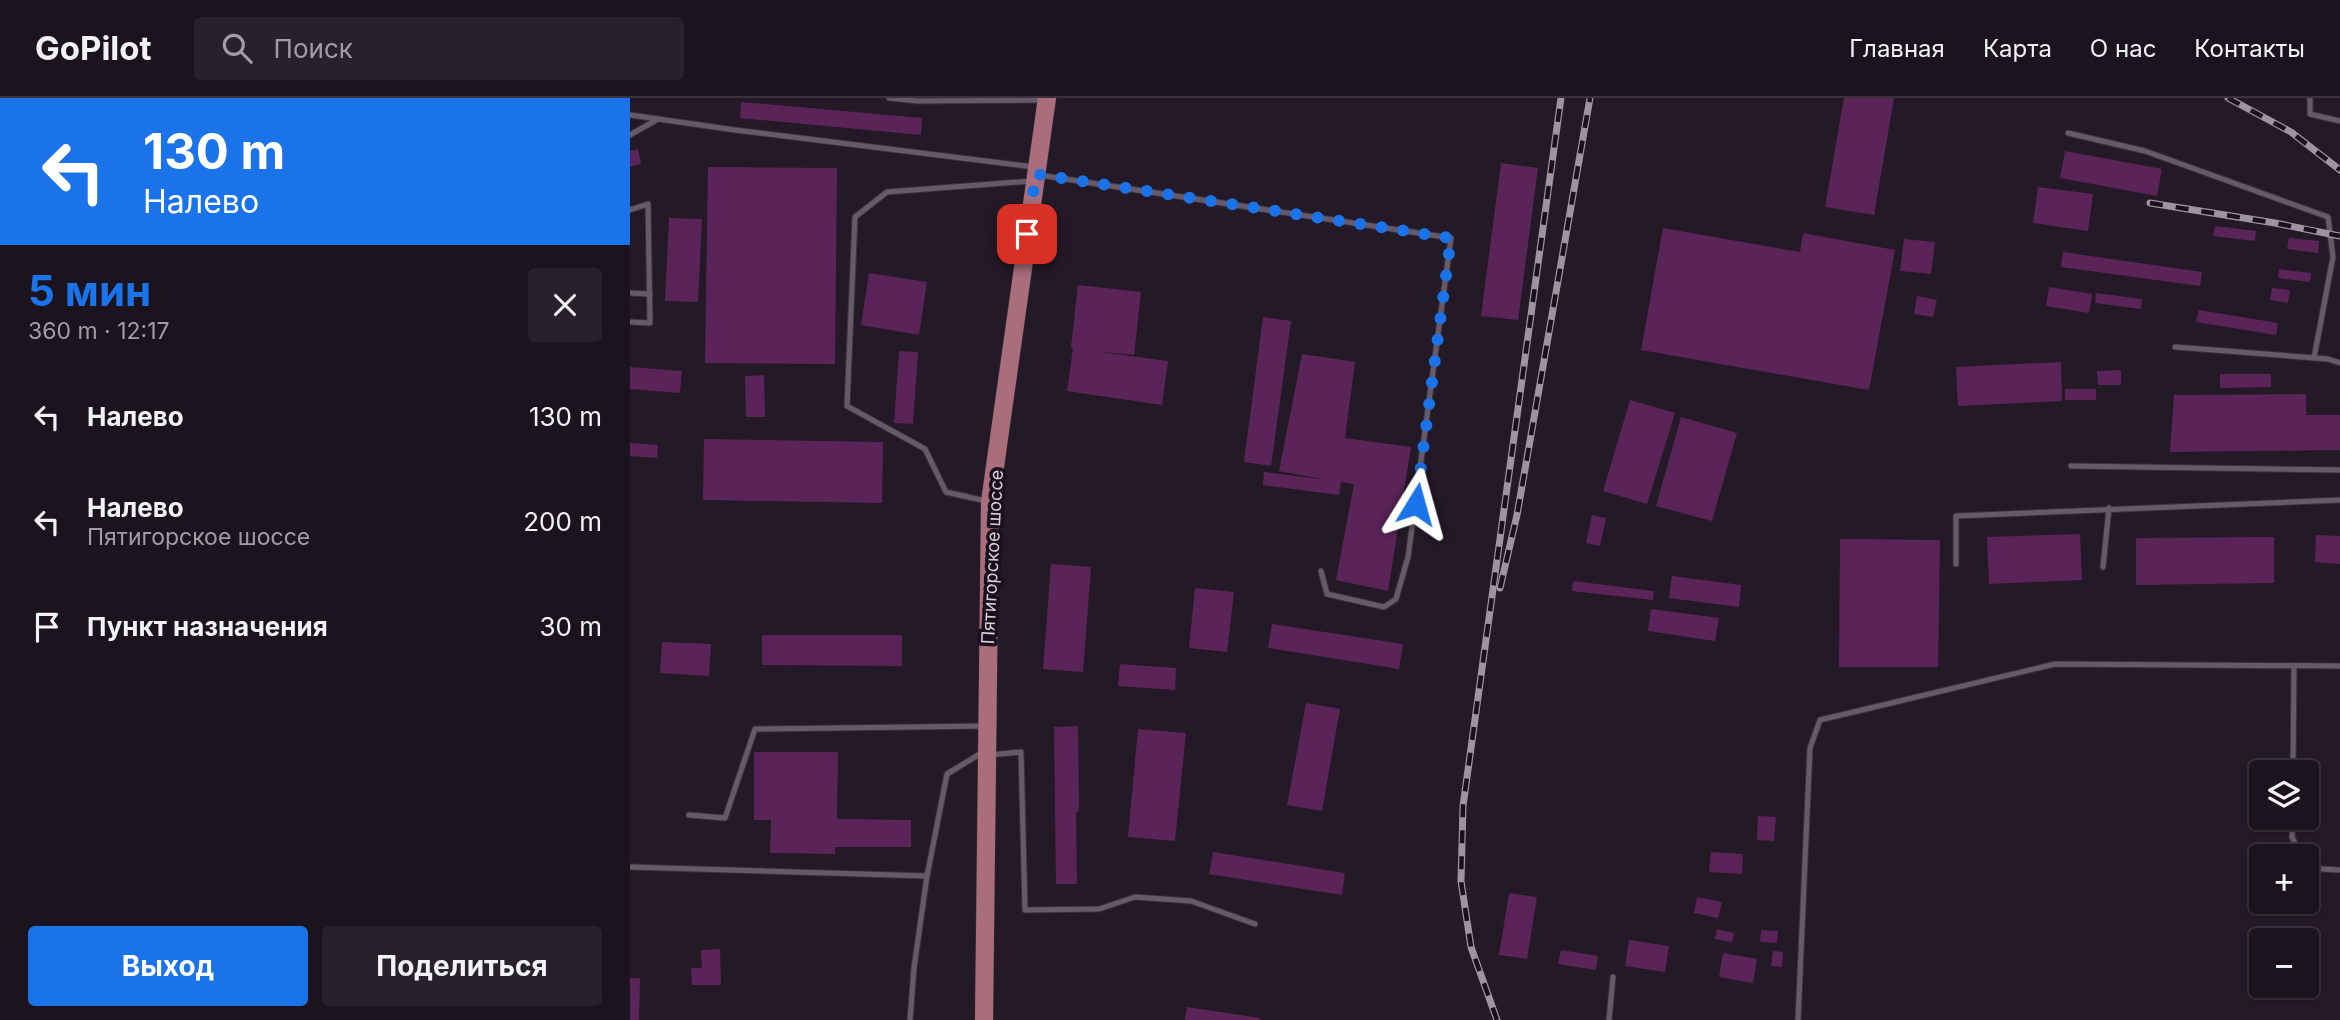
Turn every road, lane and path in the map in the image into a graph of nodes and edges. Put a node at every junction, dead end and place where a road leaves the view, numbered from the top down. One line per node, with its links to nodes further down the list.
1 (889, 98): 3 (lane)
2 (2310, 98): 6 (lane)
3 (1047, 99): 9 (main road, Пятигорское шоссе)
4 (630, 115): 5 (lane)
5 (658, 119): 8 (lane); 9 (lane)
6 (2340, 121)
7 (2068, 133): 15 (lane)
8 (630, 135)
9 (1036, 174): 20 (main road, Пятигорское шоссе); 20 (lane); 24 (lane)
10 (630, 210): 12 (lane)
11 (630, 293): 12 (lane)
12 (649, 294): 13 (lane)
13 (630, 322)
14 (2175, 347): 15 (lane)
15 (2314, 358): 16 (lane)
16 (2340, 363)
17 (2071, 466): 18 (lane)
18 (2340, 470)
19 (2340, 500): 21 (lane)
20 (990, 502): 27 (main road, Пятигорское шоссе)
21 (2109, 508): 22 (lane); 23 (lane)
22 (1956, 564)
23 (2103, 567)
24 (1321, 570)
25 (2294, 666): 26 (lane); 29 (lane); 40 (lane)
26 (2340, 666)
27 (987, 726): 28 (main road, Пятигорское шоссе); 30 (lane)
28 (986, 753): 34 (lane); 35 (lane); 38 (main road, Пятигорское шоссе)
29 (2293, 760)
30 (690, 815)
31 (630, 867): 34 (lane)
32 (2319, 868): 33 (lane)
33 (2340, 870)
34 (926, 876): 37 (lane)
35 (1255, 925)
36 (1613, 977): 39 (lane)
37 (910, 1020)
38 (984, 1020)
39 (1609, 1020)
40 (1798, 1020)

